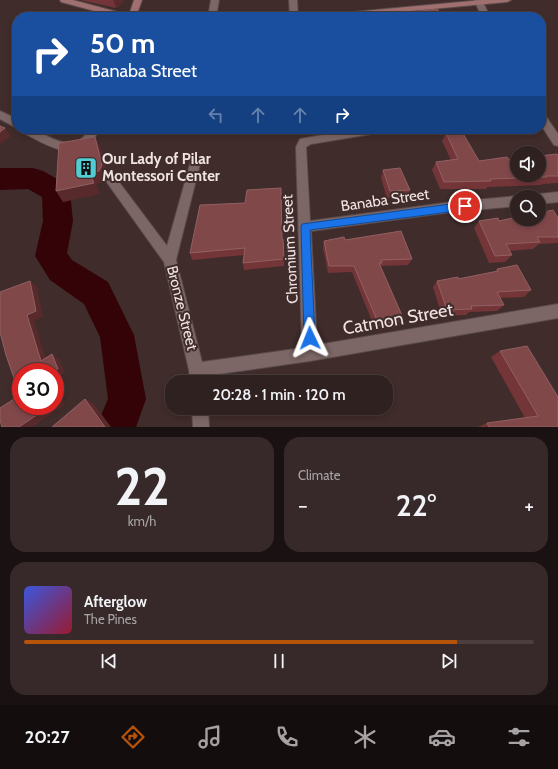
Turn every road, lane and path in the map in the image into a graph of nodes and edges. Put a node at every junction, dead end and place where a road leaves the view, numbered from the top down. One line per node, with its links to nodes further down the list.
1 (64, 0): 7 (street)
2 (138, 0): 8 (street)
3 (215, 0): 9 (street)
4 (293, 0): 10 (street)
5 (507, 0): 6 (street)
6 (478, 1): 11 (street); 12 (street)
7 (108, 12)
8 (134, 12)
9 (213, 12)
10 (294, 12)
11 (369, 12)
12 (484, 12)
13 (0, 114): 14 (street)
14 (12, 121)
15 (546, 124): 19 (street)
16 (36, 134): 17 (street)
17 (91, 134)
18 (346, 134): 25 (street, Chromium Street)
19 (558, 142)
20 (195, 164): 26 (street)
21 (112, 181): 26 (street, Bronze Street)
22 (558, 197): 23 (street)
23 (546, 198)
24 (510, 202): 25 (street, Banaba Street)
25 (305, 227): 28 (street, Chromium Street)
26 (170, 260): 29 (street, Bronze Street)
27 (558, 311): 28 (street, Catmon Street)
28 (310, 354): 30 (street, Catmon Street)
29 (198, 375)
30 (203, 375)
31 (200, 415): 32 (street)
32 (201, 427)

